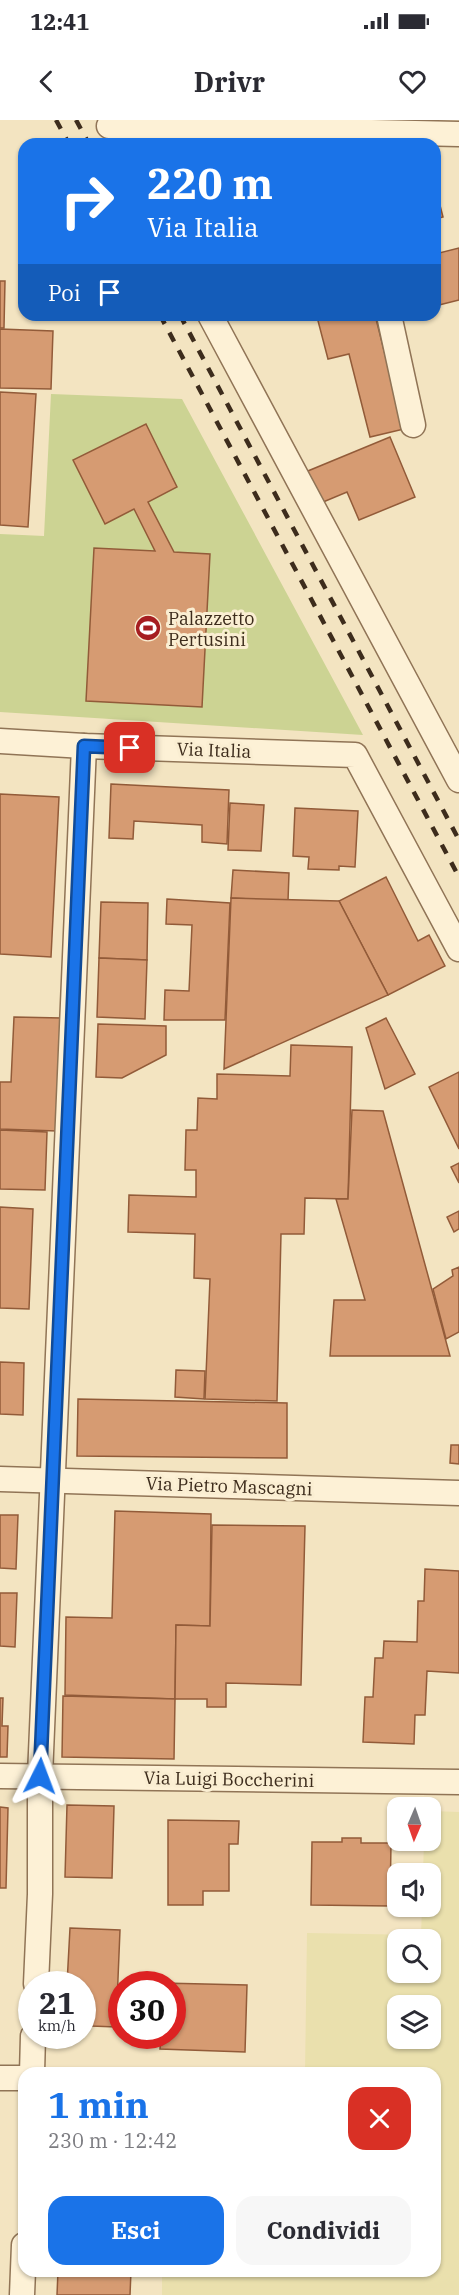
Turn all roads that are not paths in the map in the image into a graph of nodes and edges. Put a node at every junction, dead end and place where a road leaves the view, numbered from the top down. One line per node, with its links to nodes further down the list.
1 (111, 130): 2 (street)
2 (348, 132): 3 (street)
3 (459, 134)
4 (213, 321): 9 (street)
5 (390, 321): 6 (street)
6 (413, 425)
7 (0, 741): 8 (street, Via Italia)
8 (84, 746): 10 (street, Via Italia); 12 (street)
9 (459, 780)
10 (459, 949)
11 (0, 1479): 12 (street, Via Pietro Mascagni)
12 (53, 1481): 13 (street, Via Pietro Mascagni); 15 (street)
13 (459, 1492)
14 (0, 1776): 15 (street, Via Luigi Boccherini)
15 (40, 1776): 16 (street, Via Luigi Boccherini); 17 (street)
16 (459, 1782)
17 (37, 1971)
18 (33, 2049): 19 (street)
19 (32, 2067)
20 (0, 2078): 21 (street)
21 (18, 2078)
22 (23, 2277): 23 (street)
23 (22, 2295)

